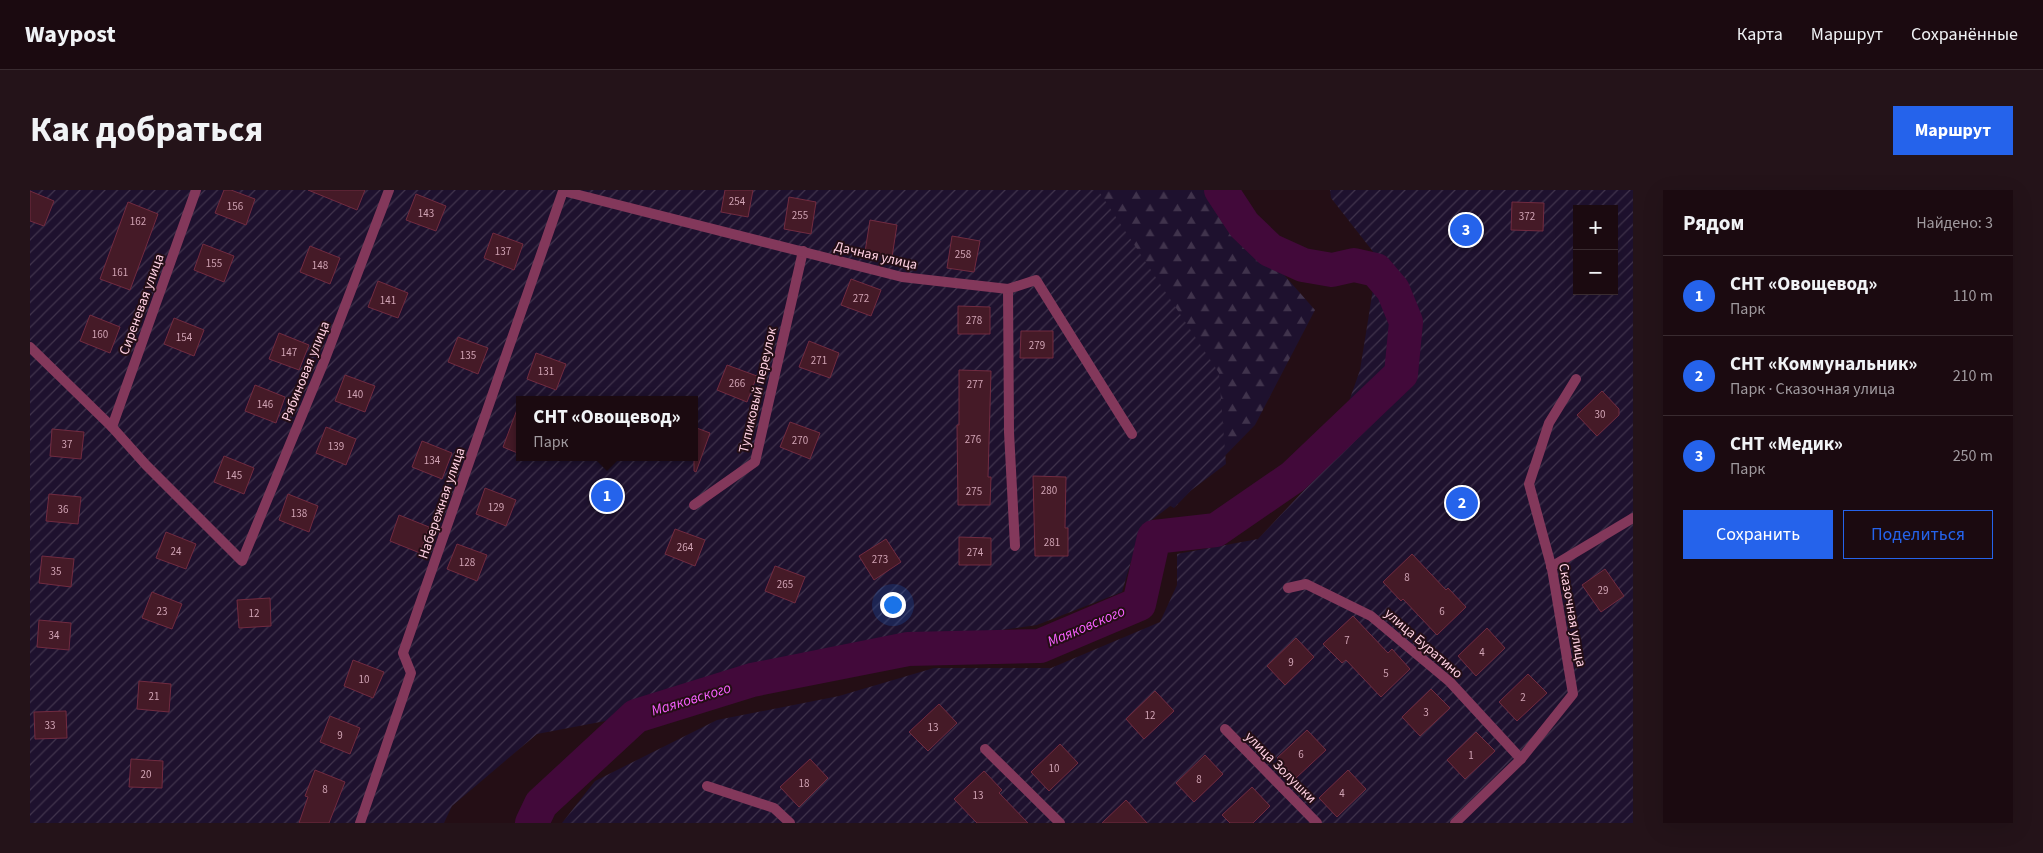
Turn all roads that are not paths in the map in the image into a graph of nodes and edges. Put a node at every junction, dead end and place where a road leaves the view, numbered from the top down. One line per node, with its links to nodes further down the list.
1 (196, 190): 8 (street, Сиреневая улица)
2 (389, 190): 8 (street, Рябиновая улица)
3 (563, 191): 4 (street, Дачная улица); 19 (street, Набережная улица)
4 (803, 251): 5 (street, Дачная улица); 10 (street, Тупиковый переулок)
5 (1008, 289): 9 (street, Дачная улица); 12 (street)
6 (30, 347): 8 (street)
7 (1576, 379): 13 (street, Сказочная улица)
8 (112, 427)
9 (1132, 434)
10 (694, 505)
11 (1633, 518): 13 (street)
12 (1015, 546)
13 (1551, 567): 17 (street, Сказочная улица)
14 (1288, 588): 17 (street, улица Буратино)
15 (1225, 729): 22 (street, улица Золушки)
16 (985, 749): 21 (street)
17 (1521, 759): 23 (street, Сказочная улица)
18 (707, 786): 20 (street)
19 (360, 823)
20 (790, 823)
21 (1060, 823)
22 (1318, 823)
23 (1455, 823)

